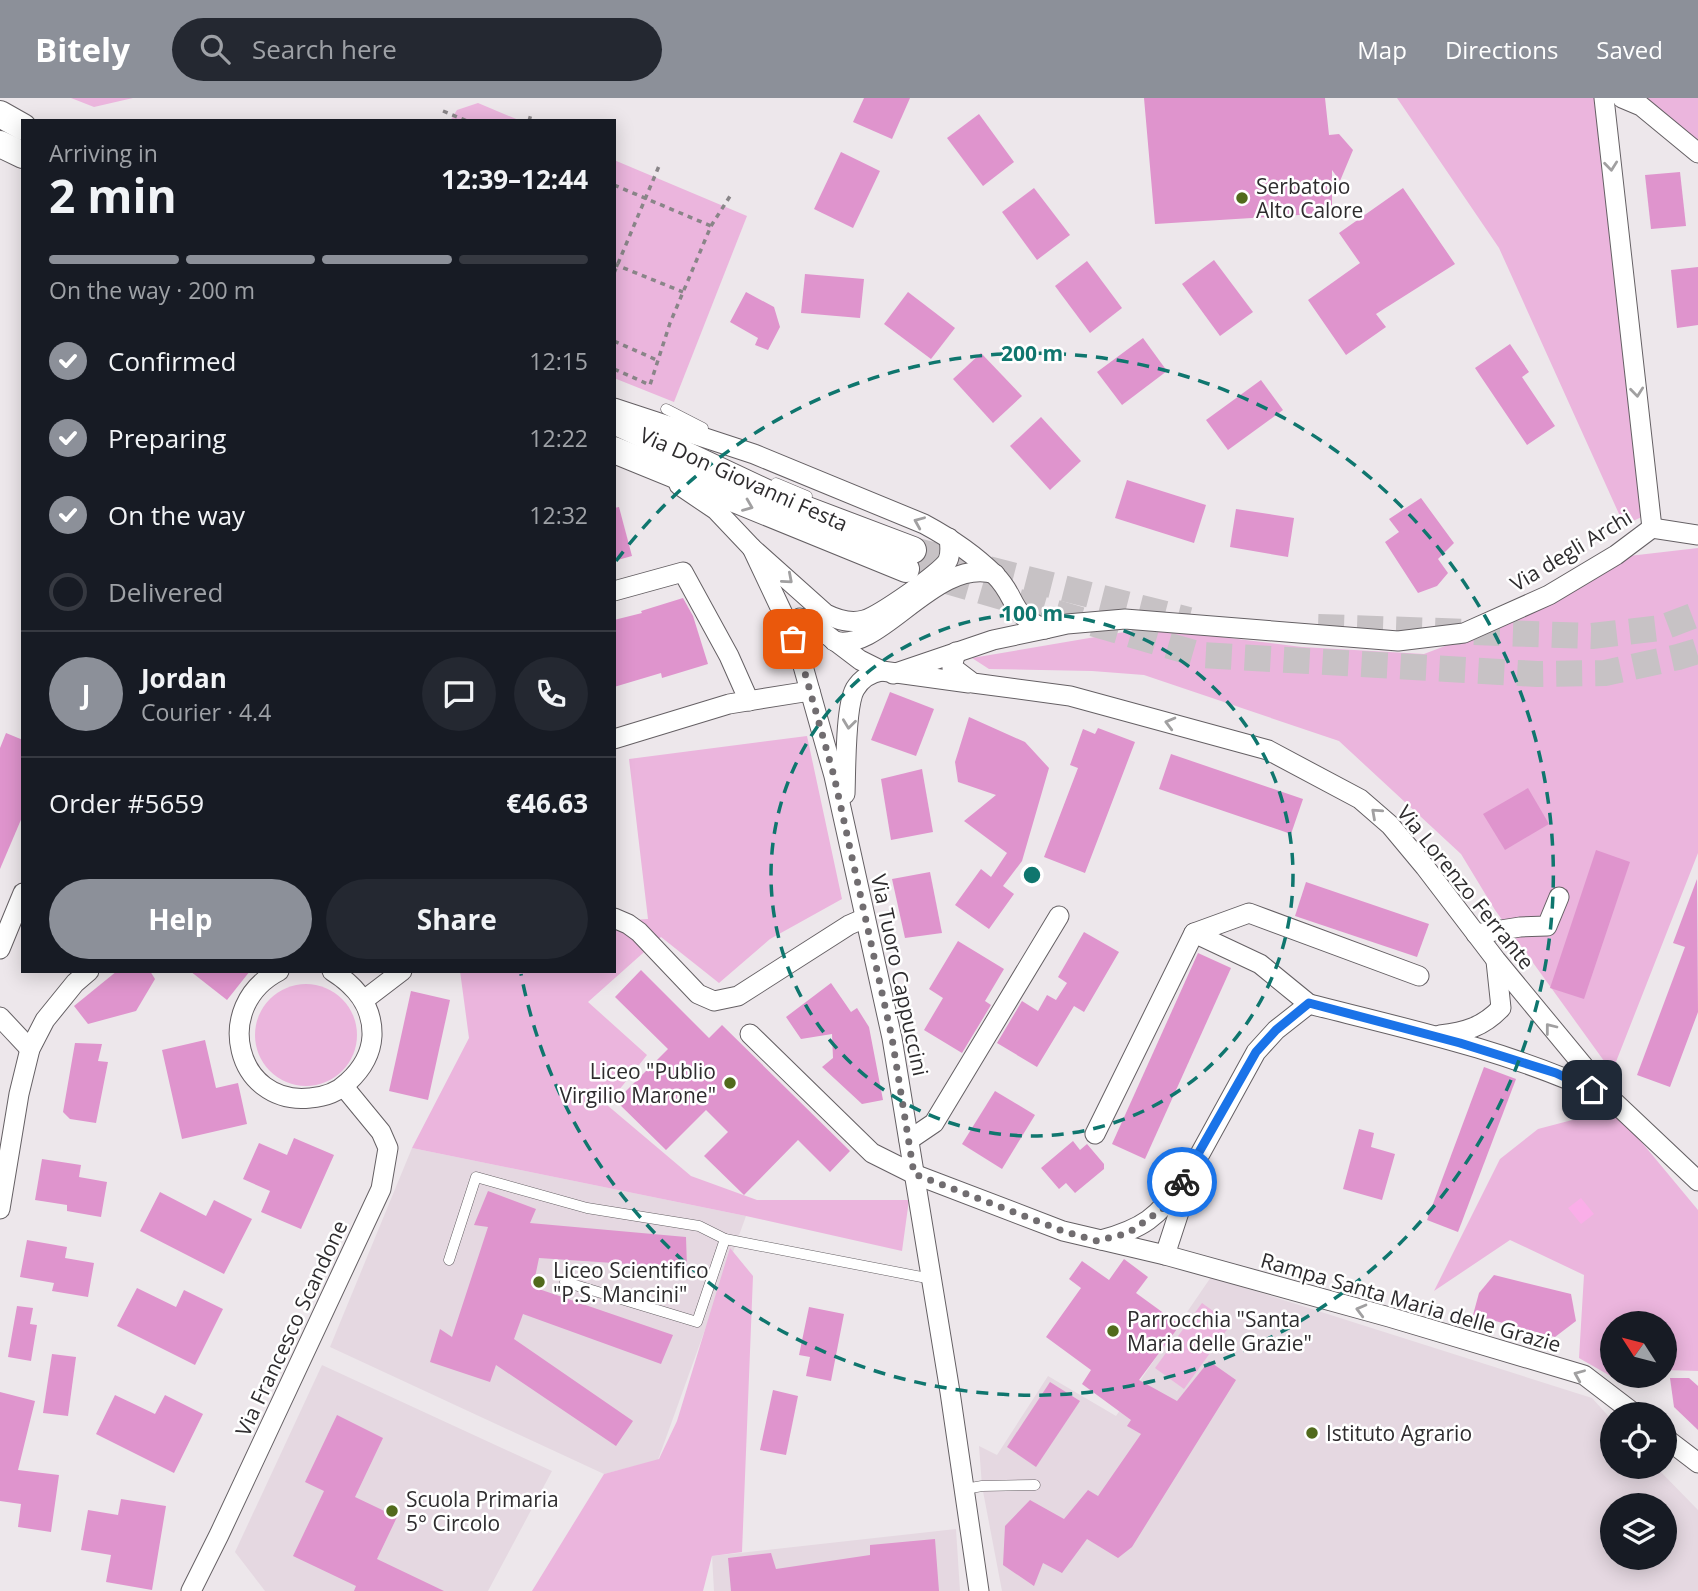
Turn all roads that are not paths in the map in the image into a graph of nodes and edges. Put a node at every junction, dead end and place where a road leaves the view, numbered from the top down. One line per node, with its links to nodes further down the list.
1 (1604, 98): 17 (street, Via degli Archi, one-way to 17)
2 (1622, 98): 6 (street)
3 (0, 114): 4 (main road)
4 (21, 126)
5 (0, 144): 7 (main road)
6 (1698, 153)
7 (21, 154)
8 (616, 408): 9 (street)
9 (668, 419): 12 (lane); 20 (street, one-way to 9)
10 (616, 422): 19 (main road, Via Don Giovanni Festa)
11 (616, 451): 13 (main road, Via Don Giovanni Festa)
12 (740, 468)
13 (662, 471): 19 (main road, Via Don Giovanni Festa, one-way to 19); 21 (street)
14 (765, 479): 15 (lane)
15 (814, 499)
16 (839, 510): 19 (lane)
17 (1652, 528): 18 (street); 25 (street, Via degli Archi)
18 (1698, 535)
19 (880, 538)
20 (949, 538): 21 (street, one-way to 20); 22 (street)
21 (752, 548): 29 (street, Via Tuoro Cappuccini)
22 (995, 574): 24 (street); 27 (street)
23 (616, 590): 33 (street)
24 (1012, 602): 25 (street); 26 (street)
25 (1045, 629): 26 (street, Via degli Archi)
26 (993, 640): 28 (street, Via degli Archi)
27 (834, 641): 29 (street); 30 (street)
28 (956, 652): 30 (street, Via degli Archi); 31 (street)
29 (801, 659): 32 (street, Via Tuoro Cappuccini)
30 (888, 673): 31 (street, Via Lorenzo Ferrante); 35 (street, Via degli Archi, one-way to 35)
31 (973, 683): 42 (street, Via Lorenzo Ferrante, one-way to 31)
32 (810, 691): 33 (street); 35 (street, Via Tuoro Cappuccini)
33 (749, 701): 34 (street)
34 (616, 738)
35 (843, 818): 39 (street, Via Tuoro Cappuccini)
36 (1559, 897): 42 (street)
37 (21, 898): 43 (street)
38 (1059, 916): 59 (street)
39 (865, 918): 40 (street); 59 (street, Via Tuoro Cappuccini)
40 (616, 919)
41 (1194, 933): 49 (street); 51 (street); 58 (street)
42 (1476, 934): 44 (street, Via Lorenzo Ferrante)
43 (0, 949)
44 (1496, 960): 54 (street); 57 (street, Via Lorenzo Ferrante, one-way to 44)
45 (87, 973): 55 (street)
46 (276, 973): 56 (street)
47 (335, 973): 50 (street)
48 (399, 973): 50 (street)
49 (1419, 976)
50 (364, 1000): 56 (street)
51 (1309, 1003): 54 (street); 60 (street)
52 (0, 1017): 55 (street)
53 (750, 1034): 61 (street, Rampa Santa Maria delle Grazie)
54 (1432, 1035): 57 (street)
55 (30, 1049): 63 (street)
56 (344, 1087): 75 (street, Via Francesco Scandone)
57 (1610, 1098): 62 (street, Via Lorenzo Ferrante)
58 (1095, 1135)
59 (909, 1140): 61 (street, Via Tuoro Cappuccini)
60 (1195, 1163): 65 (street); 66 (street)
61 (914, 1174): 65 (street, Rampa Santa Maria delle Grazie); 68 (street, Via Tuoro Cappuccini)
62 (1698, 1181)
63 (0, 1209)
64 (725, 1239): 67 (lane); 68 (lane); 69 (lane)
65 (1097, 1241): 66 (street, Rampa Santa Maria delle Grazie)
66 (1165, 1255): 70 (street, Rampa Santa Maria delle Grazie, one-way to 66)
67 (449, 1260)
68 (932, 1279): 74 (street, Via Tuoro Cappuccini)
69 (565, 1282)
70 (1619, 1402)
71 (1677, 1447): 72 (street)
72 (1698, 1463)
73 (1035, 1485): 74 (lane)
74 (965, 1489): 76 (street, Via Tuoro Cappuccini)
75 (191, 1591)
76 (979, 1591)

